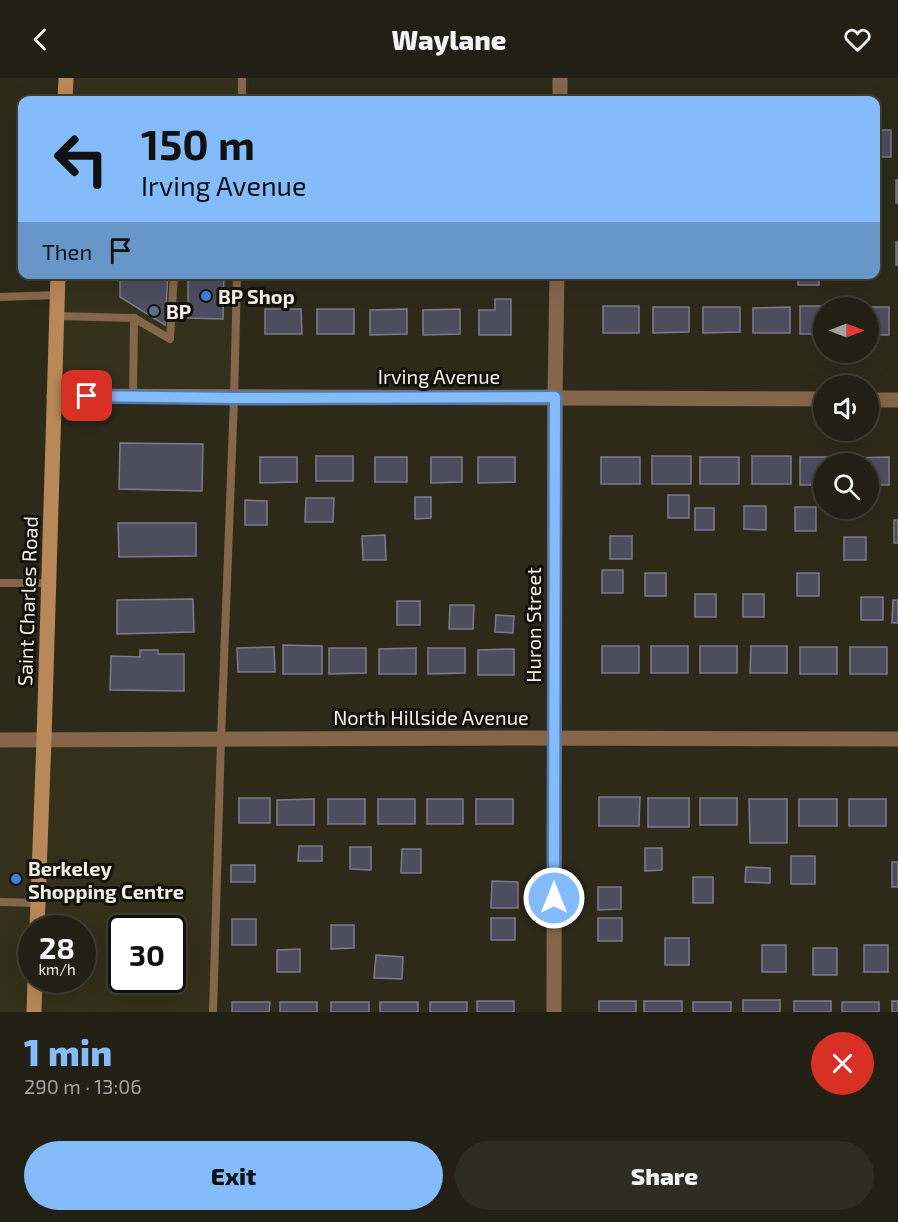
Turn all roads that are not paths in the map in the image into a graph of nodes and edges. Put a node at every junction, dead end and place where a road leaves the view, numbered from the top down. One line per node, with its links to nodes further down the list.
1 (66, 78): 4 (main road)
2 (242, 78): 5 (lane)
3 (560, 78): 6 (street)
4 (65, 96)
5 (242, 96)
6 (560, 96)
7 (58, 279): 11 (main road, Saint Charles Road)
8 (174, 279): 14 (lane)
9 (237, 279): 18 (lane)
10 (557, 279): 17 (street, Huron Street)
11 (58, 295): 12 (lane); 13 (main road, Saint Charles Road)
12 (0, 297)
13 (57, 316): 14 (lane); 15 (main road, Saint Charles Road)
14 (134, 318): 16 (lane)
15 (54, 396): 16 (street, Irving Avenue); 23 (main road, Saint Charles Road)
16 (133, 397): 18 (street, Irving Avenue)
17 (555, 397): 18 (street, Irving Avenue); 19 (street, Irving Avenue); 24 (street, Huron Street)
18 (234, 398): 25 (lane)
19 (813, 399)
20 (879, 400): 21 (street)
21 (898, 400)
22 (0, 583): 23 (lane)
23 (49, 583): 28 (main road, Saint Charles Road)
24 (554, 738): 25 (street, North Hillside Avenue); 26 (street, North Hillside Avenue); 35 (street, Huron Street)
25 (221, 739): 28 (street, North Hillside Avenue); 34 (lane)
26 (898, 739)
27 (0, 740): 28 (street, North Hillside Avenue)
28 (44, 740): 30 (main road, Saint Charles Road)
29 (0, 902): 30 (lane)
30 (38, 903): 31 (main road, Saint Charles Road)
31 (38, 915)
32 (35, 993): 33 (main road)
33 (34, 1012)
34 (213, 1012)
35 (554, 1012)

